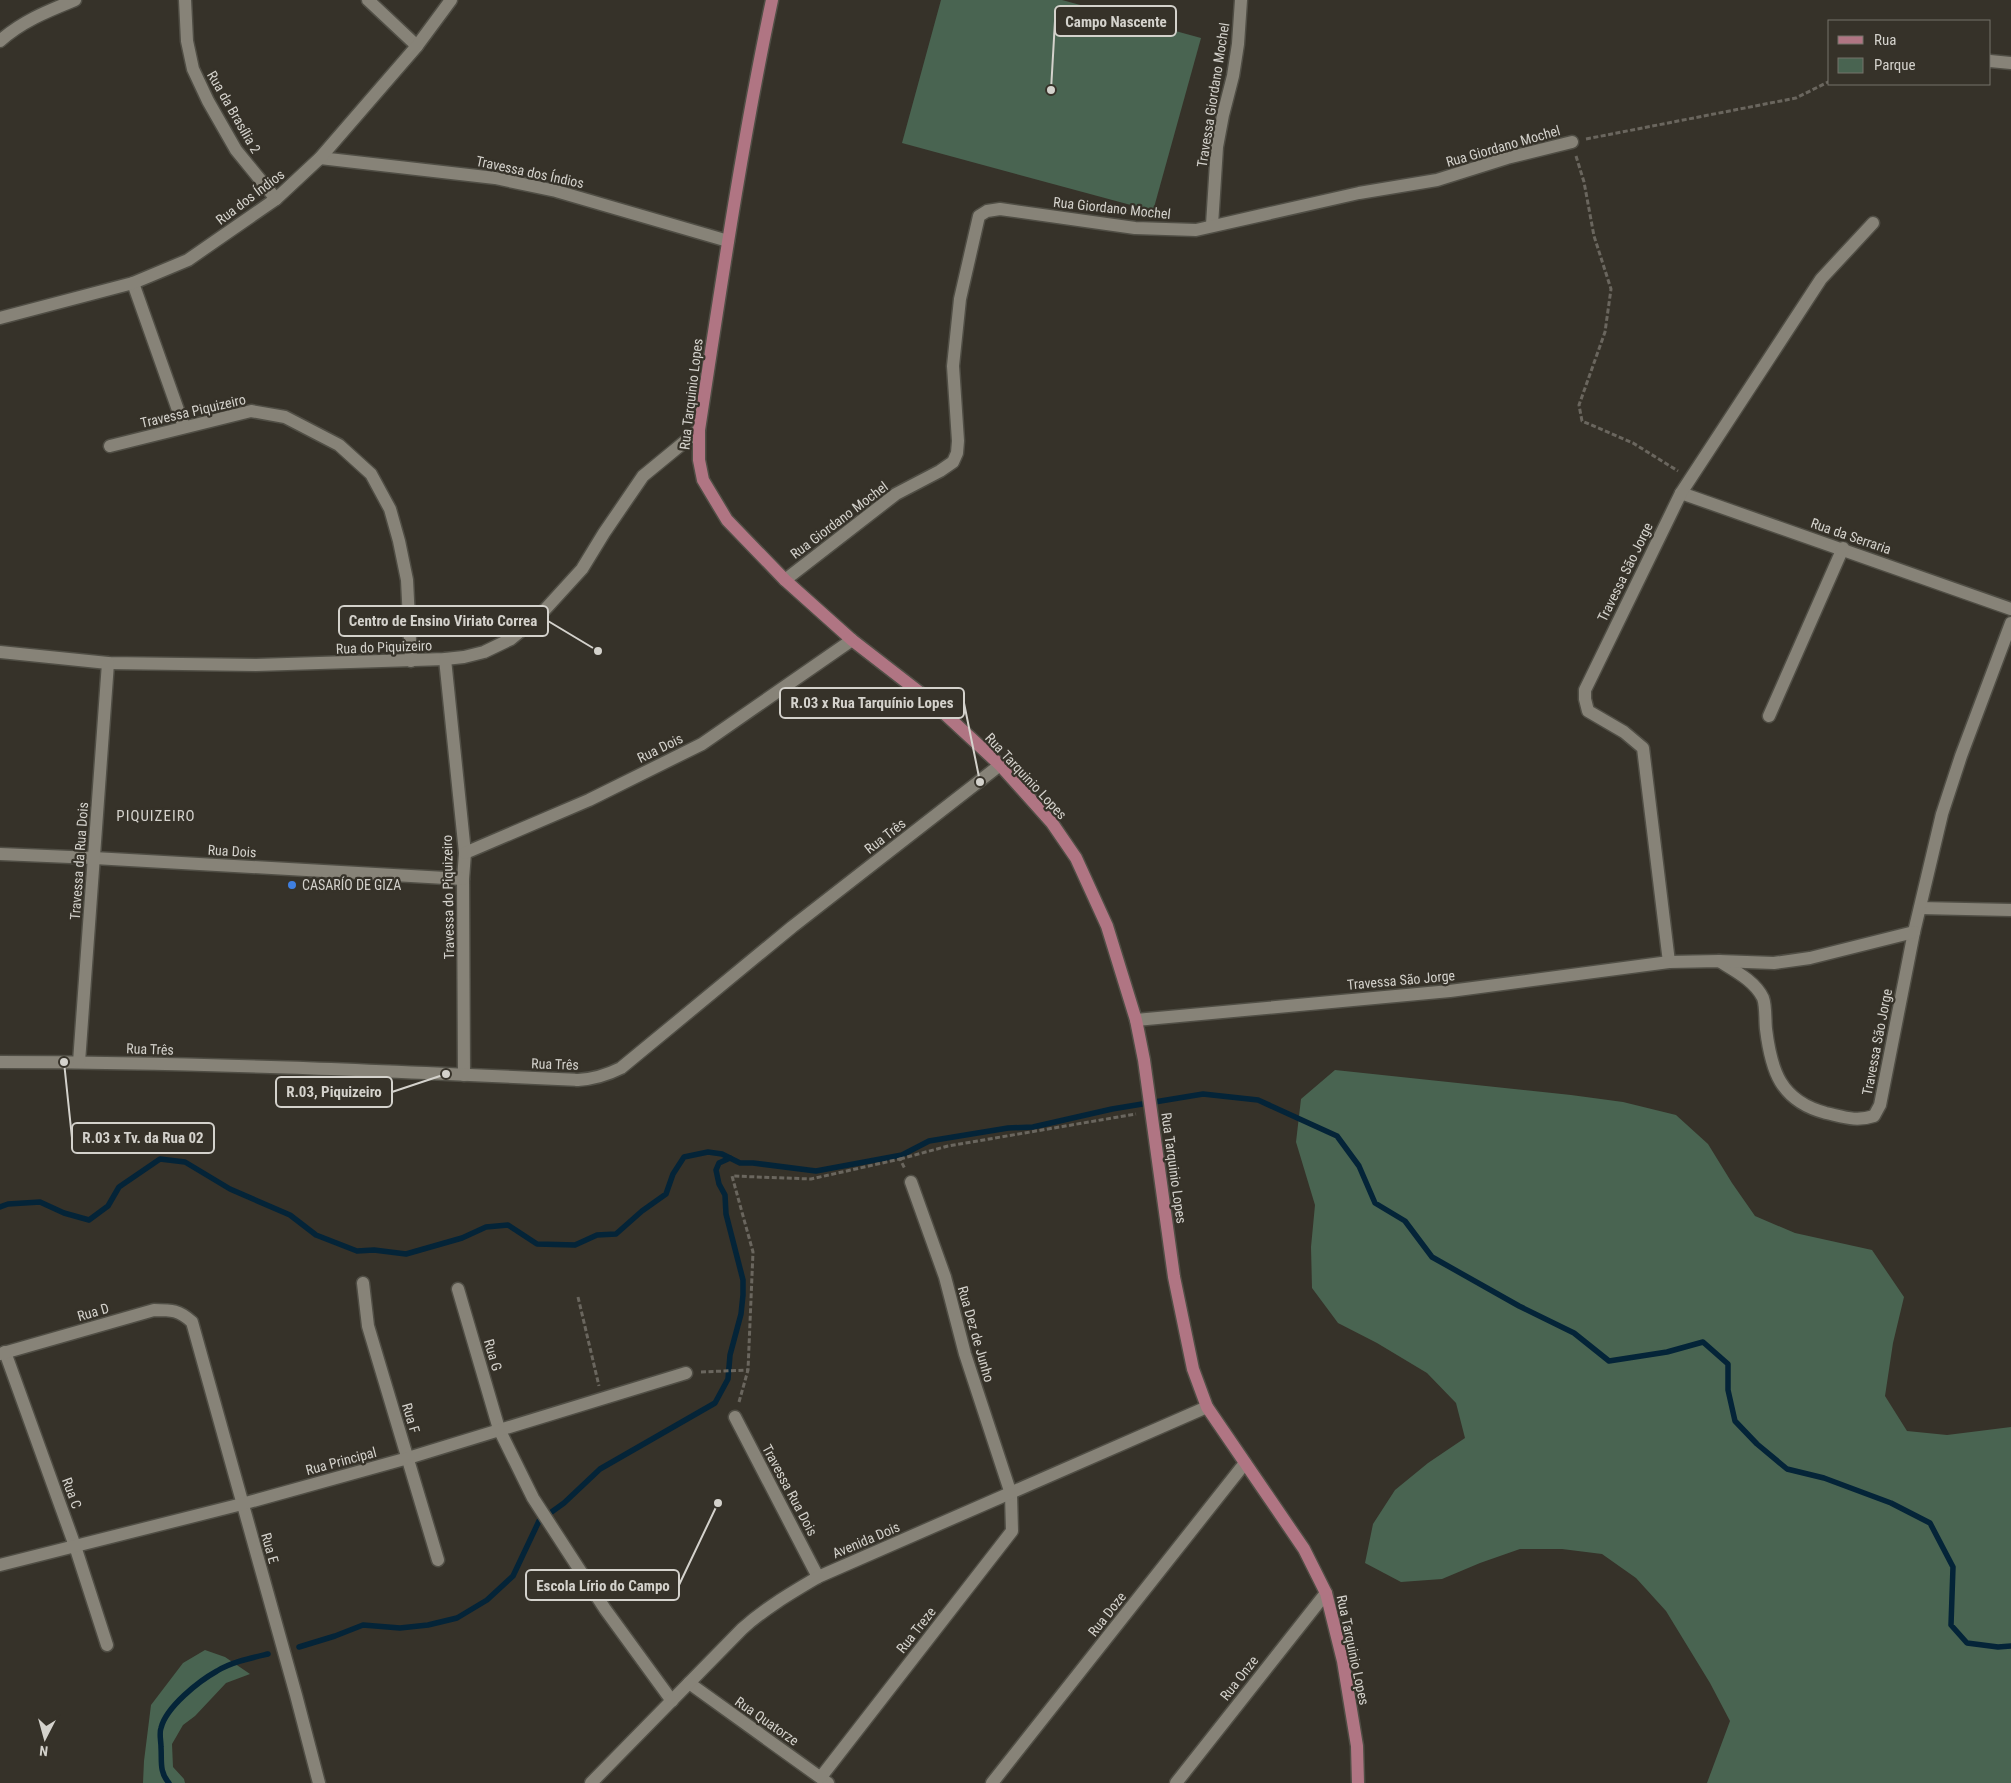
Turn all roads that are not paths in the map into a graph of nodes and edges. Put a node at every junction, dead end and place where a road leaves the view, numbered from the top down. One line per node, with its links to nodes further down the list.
1 (75, 0): 7 (street)
2 (185, 0): 13 (street, Rua da Brasília 2)
3 (368, 0): 8 (street)
4 (450, 0): 8 (street, Rua dos Índios)
5 (772, 0): 16 (main road, Rua Tarquinio Lopes)
6 (1242, 0): 15 (street, Travessa Giordano Mochel)
7 (0, 40)
8 (417, 46): 12 (street, Rua dos Índios)
9 (1991, 61): 10 (street)
10 (2011, 63)
11 (1572, 142): 15 (street, Rua Giordano Mochel)
12 (320, 158): 13 (street, Rua dos Índios); 16 (street, Travessa dos Índios)
13 (276, 200): 17 (street, Rua dos Índios)
14 (1873, 223): 22 (street, Travessa São Jorge)
15 (1212, 225): 24 (street, Rua Giordano Mochel)
16 (728, 241): 20 (main road, Rua Tarquinio Lopes)
17 (133, 283): 18 (street, Rua dos Índios); 19 (street)
18 (0, 318)
19 (184, 427): 21 (street, Travessa Piquizeiro); 30 (street, Travessa Piquizeiro)
20 (699, 430): 24 (main road, Rua Tarquinio Lopes); 29 (street, Rua do Piquizeiro)
21 (110, 446)
22 (1681, 493): 23 (street, Rua da Serraria); 42 (street, Travessa São Jorge)
23 (1843, 548): 25 (street, Rua da Serraria); 32 (street)
24 (785, 580): 27 (main road, Rua Tarquinio Lopes)
25 (2011, 609)
26 (2011, 623): 38 (street, Travessa São Jorge)
27 (852, 640): 33 (main road, Rua Tarquinio Lopes); 34 (street, Rua Dois)
28 (0, 652): 31 (street, Rua do Piquizeiro)
29 (445, 660): 30 (street, Rua do Piquizeiro); 34 (street, Travessa do Piquizeiro)
30 (411, 661): 31 (street, Rua do Piquizeiro)
31 (108, 663): 36 (street, Travessa da Rua Dois)
32 (1768, 716)
33 (1000, 765): 43 (main road, Rua Tarquinio Lopes); 46 (street, Rua Três)
34 (465, 853): 37 (street, Travessa do Piquizeiro)
35 (0, 854): 36 (street, Rua Dois)
36 (94, 858): 37 (street, Rua Dois); 45 (street, Travessa da Rua Dois)
37 (463, 879): 46 (street, Travessa do Piquizeiro)
38 (1920, 908): 39 (street); 40 (street, Travessa São Jorge)
39 (2011, 910)
40 (1914, 932): 41 (street, Travessa São Jorge); 41 (street, Travessa São Jorge)
41 (1719, 961): 42 (street, Travessa São Jorge)
42 (1669, 962): 43 (street, Travessa São Jorge)
43 (1136, 1020): 53 (main road, Rua Tarquinio Lopes)
44 (0, 1062): 45 (street, Rua Três)
45 (79, 1062): 46 (street, Rua Três)
46 (464, 1075)
47 (911, 1182): 58 (street, Rua Dez de Junho)
48 (363, 1283): 56 (street, Rua F)
49 (458, 1288): 55 (street, Rua G)
50 (192, 1322): 51 (street, Rua D); 59 (street, Rua E)
51 (2, 1353): 60 (street, Rua C)
52 (686, 1373): 55 (street, Rua Principal)
53 (1207, 1407): 57 (main road, Rua Tarquinio Lopes); 58 (street, Avenida Dois)
54 (735, 1417): 63 (street, Travessa Rua Dois)
55 (499, 1429): 56 (street, Rua Principal); 67 (street, Rua G)
56 (408, 1458): 59 (street, Rua Principal); 61 (street, Rua F)
57 (1245, 1463): 64 (main road, Rua Tarquinio Lopes); 71 (street, Rua Doze)
58 (1011, 1494): 63 (street, Avenida Dois); 68 (street, Rua Treze)
59 (242, 1504): 60 (street, Rua Principal); 70 (street, Rua E)
60 (75, 1546): 62 (street, Rua Principal); 65 (street, Rua C)
61 (438, 1560)
62 (0, 1565)
63 (818, 1577): 66 (street, Avenida Dois)
64 (1326, 1592): 72 (street, Rua Onze); 73 (main road, Rua Tarquinio Lopes)
65 (107, 1645)
66 (689, 1684): 67 (street, Avenida Dois); 68 (street, Rua Quatorze)
67 (672, 1701): 69 (street, Avenida Dois)
68 (825, 1780)
69 (593, 1782)
70 (319, 1783)
71 (992, 1783)
72 (1176, 1783)
73 (1358, 1783)

